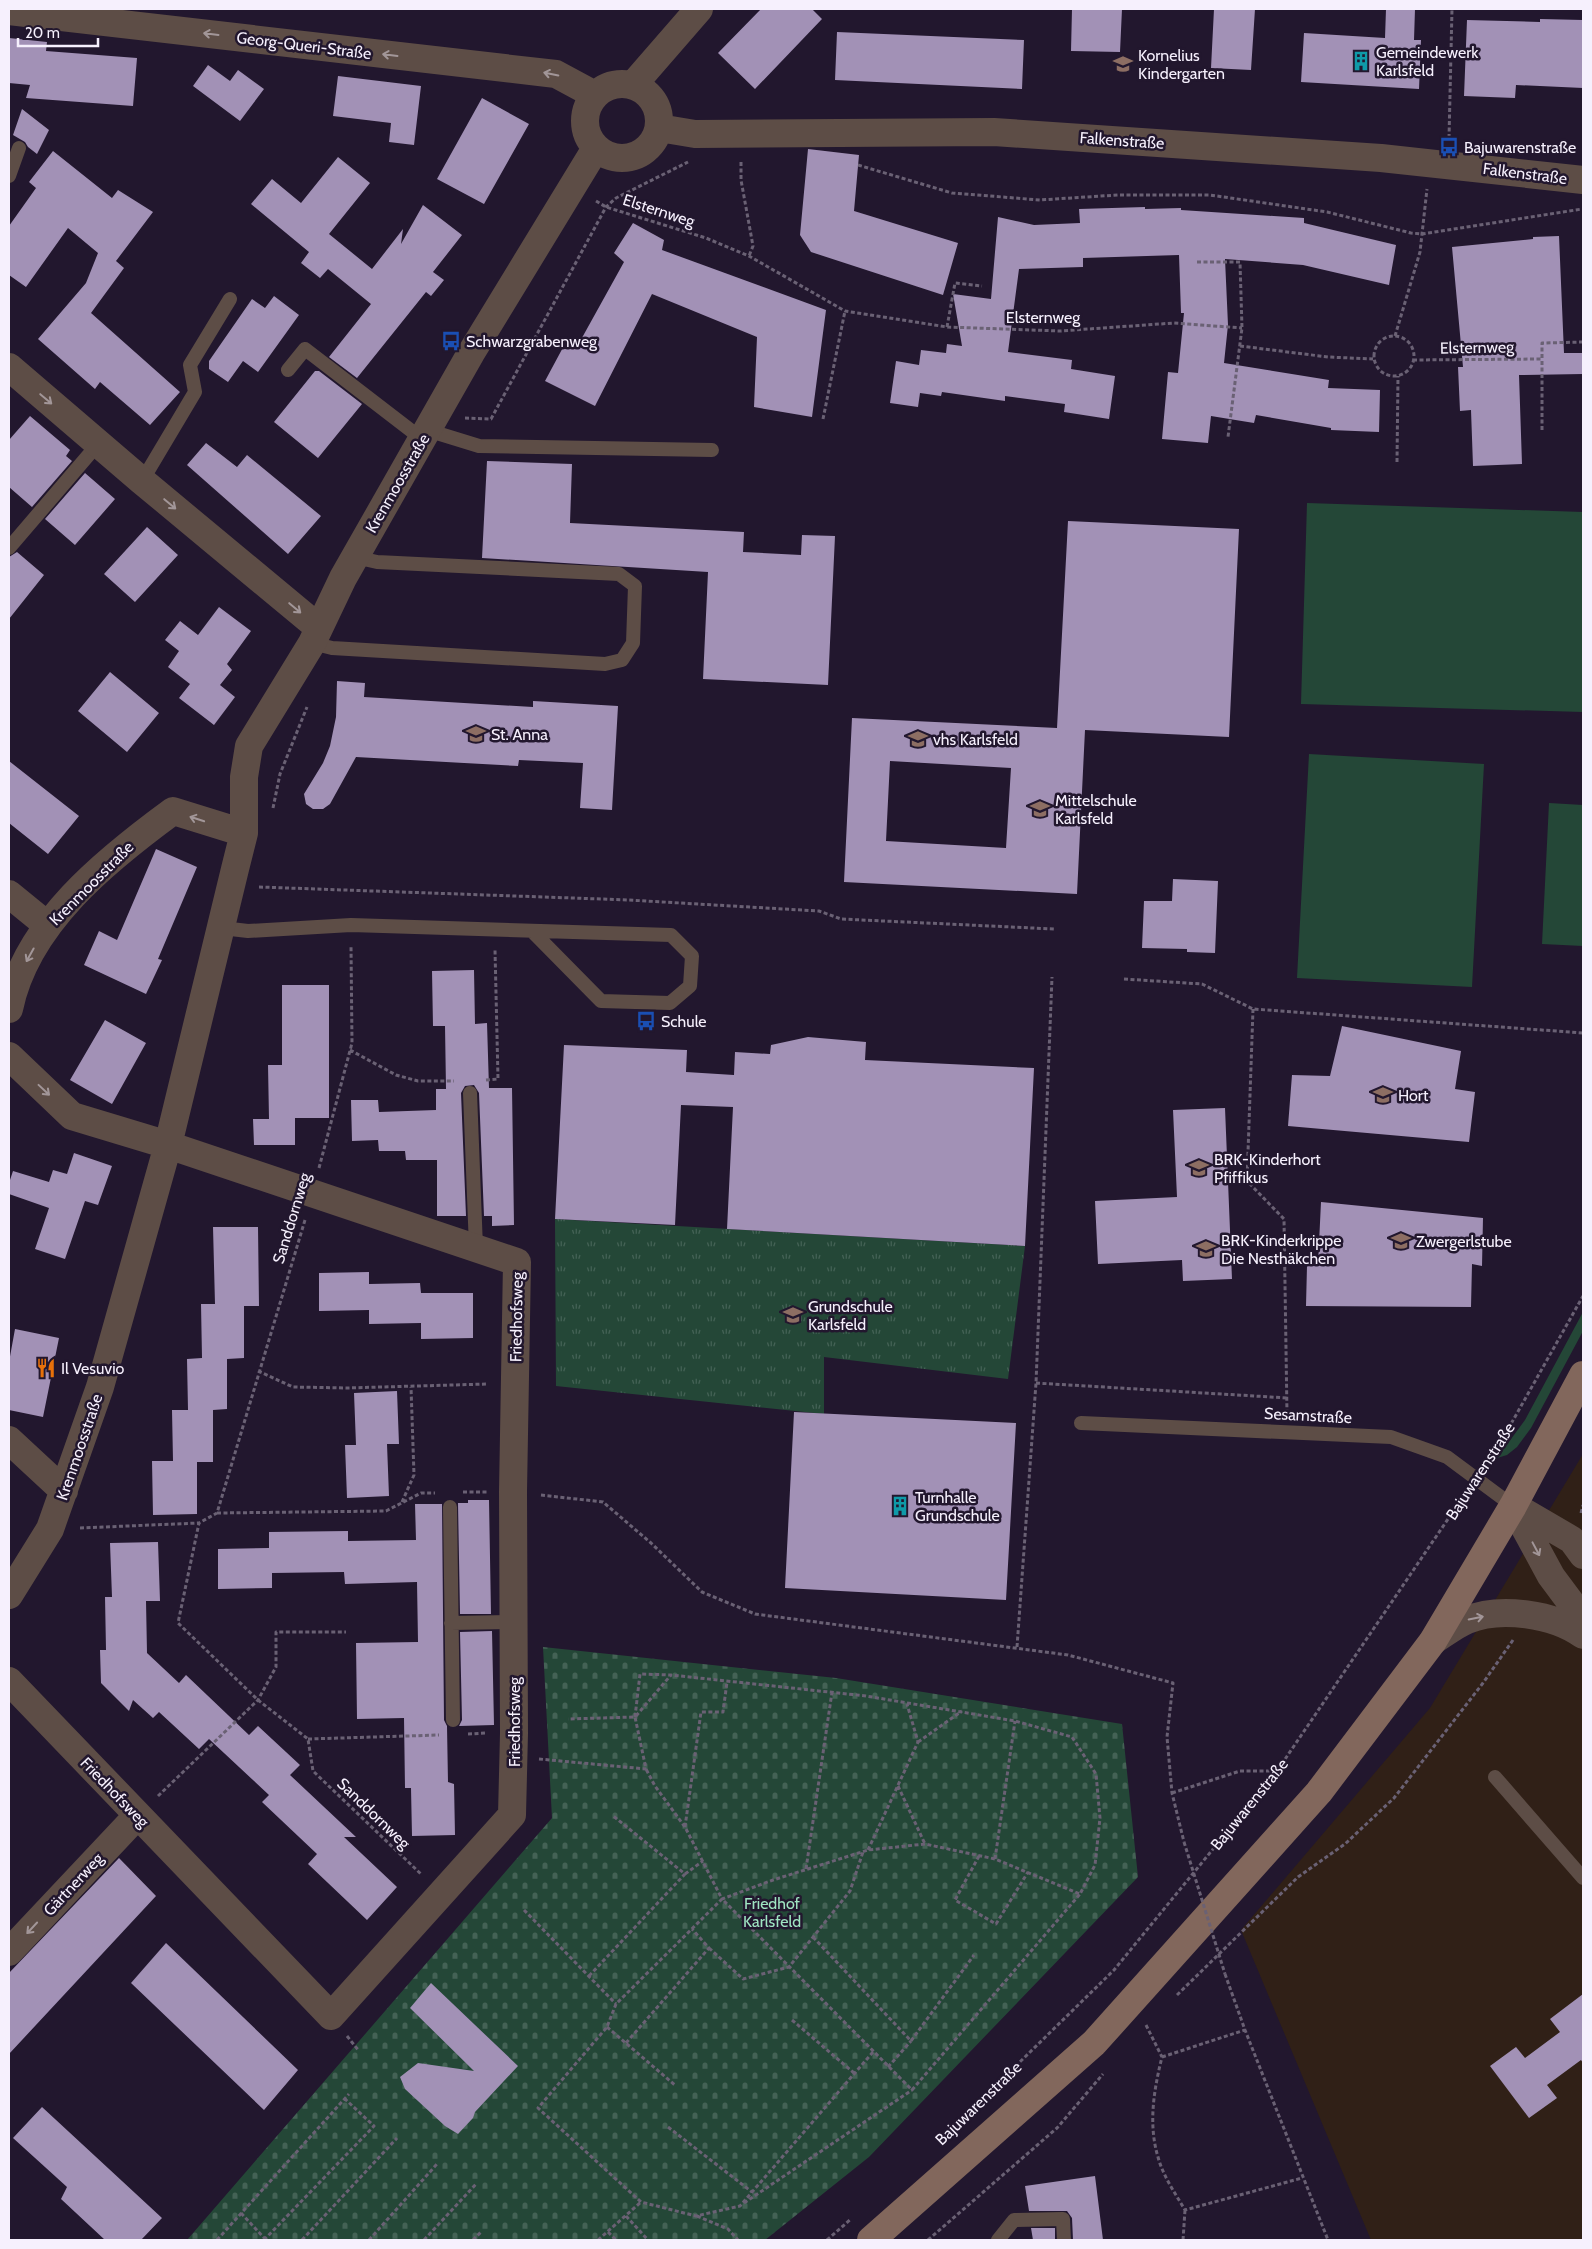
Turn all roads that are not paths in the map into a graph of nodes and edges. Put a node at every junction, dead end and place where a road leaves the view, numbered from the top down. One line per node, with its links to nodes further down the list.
1 (699, 9): 3 (street)
2 (9, 11): 4 (street, Georg-Queri-Straße, one-way to 2)
3 (633, 85): 4 (street); 5 (street)
4 (595, 95): 7 (street)
5 (659, 128): 7 (street); 9 (street, Falkenstraße)
6 (19, 148): 8 (lane)
7 (596, 148): 13 (street, Krenmoosstraße)
8 (9, 176)
9 (1583, 180)
10 (230, 299): 16 (lane)
11 (9, 367): 14 (street, one-way to 14)
12 (288, 370): 13 (lane)
13 (431, 435): 15 (lane); 18 (street, Krenmoosstraße)
14 (98, 444): 16 (street); 17 (lane)
15 (712, 450)
16 (142, 481): 19 (street, one-way to 19)
17 (9, 548)
18 (355, 557): 19 (street, Krenmoosstraße); 19 (lane)
19 (316, 636): 20 (street, Krenmoosstraße)
20 (244, 833): 22 (street, Krenmoosstraße, one-way to 22); 23 (street, Krenmoosstraße)
21 (9, 894): 22 (street)
22 (47, 925): 25 (street, Krenmoosstraße, one-way to 25)
23 (235, 929): 24 (lane); 28 (street, Krenmoosstraße)
24 (532, 931): 24 (lane)
25 (10, 991)
26 (9, 1056): 28 (street, one-way to 28)
27 (470, 1093): 29 (lane)
28 (168, 1144): 29 (street, Friedhofsweg); 33 (street, Krenmoosstraße)
29 (476, 1248): 39 (street, Friedhofsweg)
30 (1583, 1375): 34 (main road, Bajuwarenstraße)
31 (1081, 1423): 34 (lane, Sesamstraße)
32 (9, 1440): 33 (street)
33 (64, 1491): 37 (street, Krenmoosstraße)
34 (1513, 1506): 36 (street); 38 (street, one-way to 38); 42 (main road, Bajuwarenstraße)
35 (450, 1507): 40 (lane)
36 (1577, 1547)
37 (9, 1595)
38 (1583, 1619)
39 (514, 1622): 40 (lane); 46 (street, Friedhofsweg)
40 (451, 1623): 44 (lane)
41 (1583, 1635): 42 (street, one-way to 41)
42 (1434, 1641): 49 (main road, Bajuwarenstraße)
43 (9, 1681): 46 (street, Friedhofsweg)
44 (453, 1720)
45 (1495, 1777): 47 (lane)
46 (138, 1816): 48 (street, Gärtnerweg, one-way to 48)
47 (1583, 1878)
48 (9, 1952)
49 (871, 2240)
50 (998, 2240): 51 (lane)
51 (1064, 2240)

